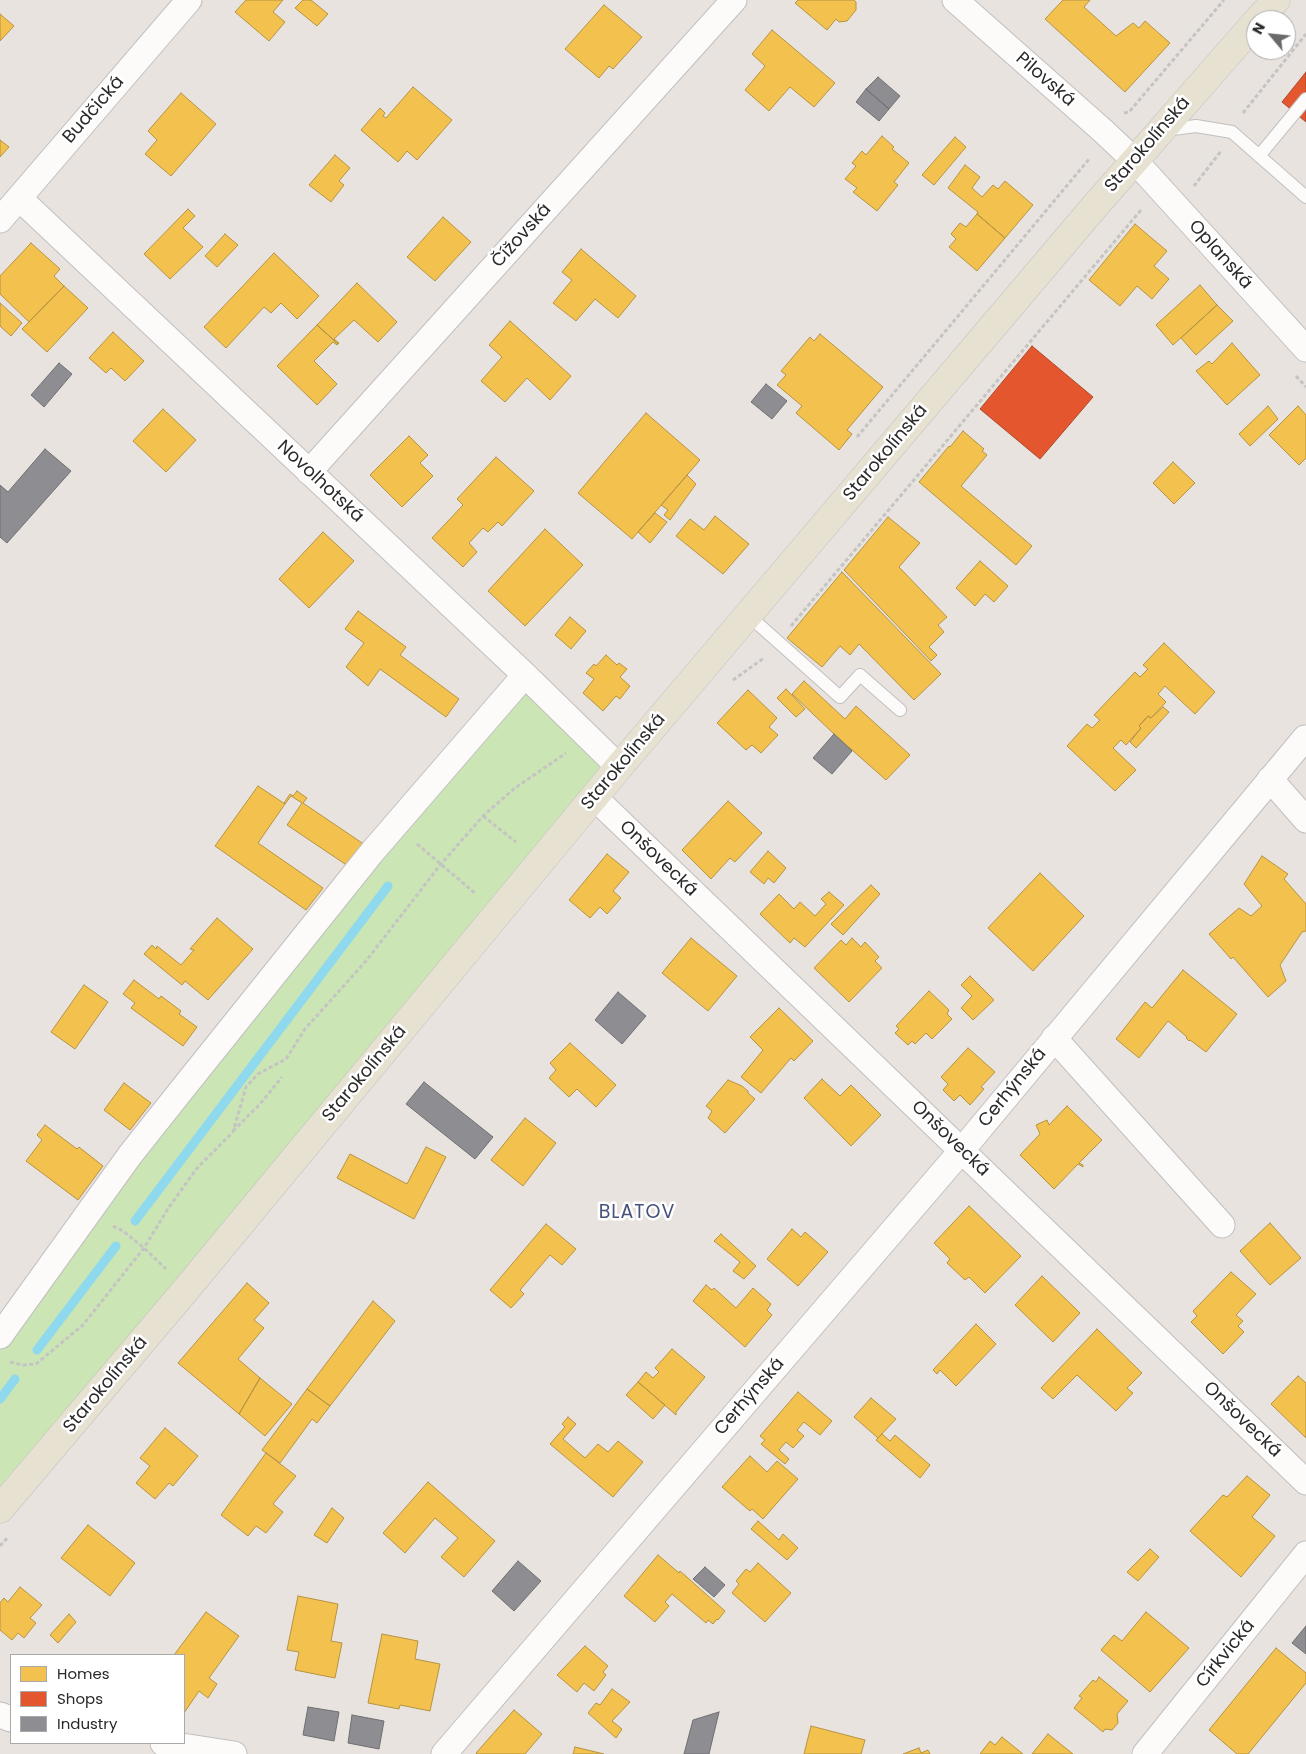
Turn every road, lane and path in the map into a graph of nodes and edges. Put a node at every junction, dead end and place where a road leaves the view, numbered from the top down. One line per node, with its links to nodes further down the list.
1 (189, 0): 16 (street, Budčická)
2 (734, 0): 23 (street, Čížovská)
3 (955, 0): 10 (street, Pilovská)
4 (1224, 0): 10 (path)
5 (1276, 0): 6 (main road, Starokolínská)
6 (1267, 10)
7 (1246, 33): 11 (main road, Starokolínská)
8 (1306, 34): 12 (path)
9 (1306, 99): 13 (lane)
10 (1102, 130): 14 (street, Pilovská); 22 (path)
11 (1160, 130): 12 (lane); 14 (main road, Starokolínská)
12 (1232, 132): 13 (lane); 17 (path)
13 (1259, 156): 15 (lane)
14 (1135, 161): 17 (street, Oplanská); 24 (main road, Starokolínská)
15 (1306, 197)
16 (19, 198): 18 (street, Budčická); 23 (street, Novolhotská)
17 (1175, 205): 19 (street, Oplanská)
18 (0, 220)
19 (1306, 349)
20 (1293, 372): 21 (path)
21 (1306, 386)
22 (853, 442)
23 (310, 472): 25 (street, Novolhotská)
24 (748, 616): 26 (lane); 29 (main road, Starokolínská)
25 (525, 675): 29 (street, Novolhotská); 41 (street)
26 (900, 710)
27 (1305, 738): 30 (street, Cerhýnská)
28 (573, 749): 32 (path)
29 (619, 767): 31 (main road, Starokolínská)
30 (1270, 779): 33 (street); 37 (street, Cerhýnská)
31 (594, 797): 40 (street, Onšovecká); 48 (main road, Starokolínská)
32 (483, 816): 34 (path); 35 (path)
33 (1306, 820)
34 (516, 842)
35 (441, 864): 36 (path); 39 (path)
36 (476, 894)
37 (1054, 1038): 40 (street, Cerhýnská); 42 (street, Cerhýnská)
38 (282, 1077): 39 (path)
39 (233, 1132): 43 (path)
40 (962, 1150): 47 (street, Onšovecká); 52 (street, Cerhýnská)
41 (87, 1214): 43 (path); 45 (street)
42 (1222, 1225)
43 (144, 1248): 44 (path); 46 (path)
44 (158, 1259)
45 (0, 1336)
46 (8, 1362)
47 (1306, 1482)
48 (0, 1509)
49 (1306, 1554): 53 (street, Církvická)
50 (170, 1744): 51 (street)
51 (234, 1754)
52 (444, 1754)
53 (1145, 1754)

